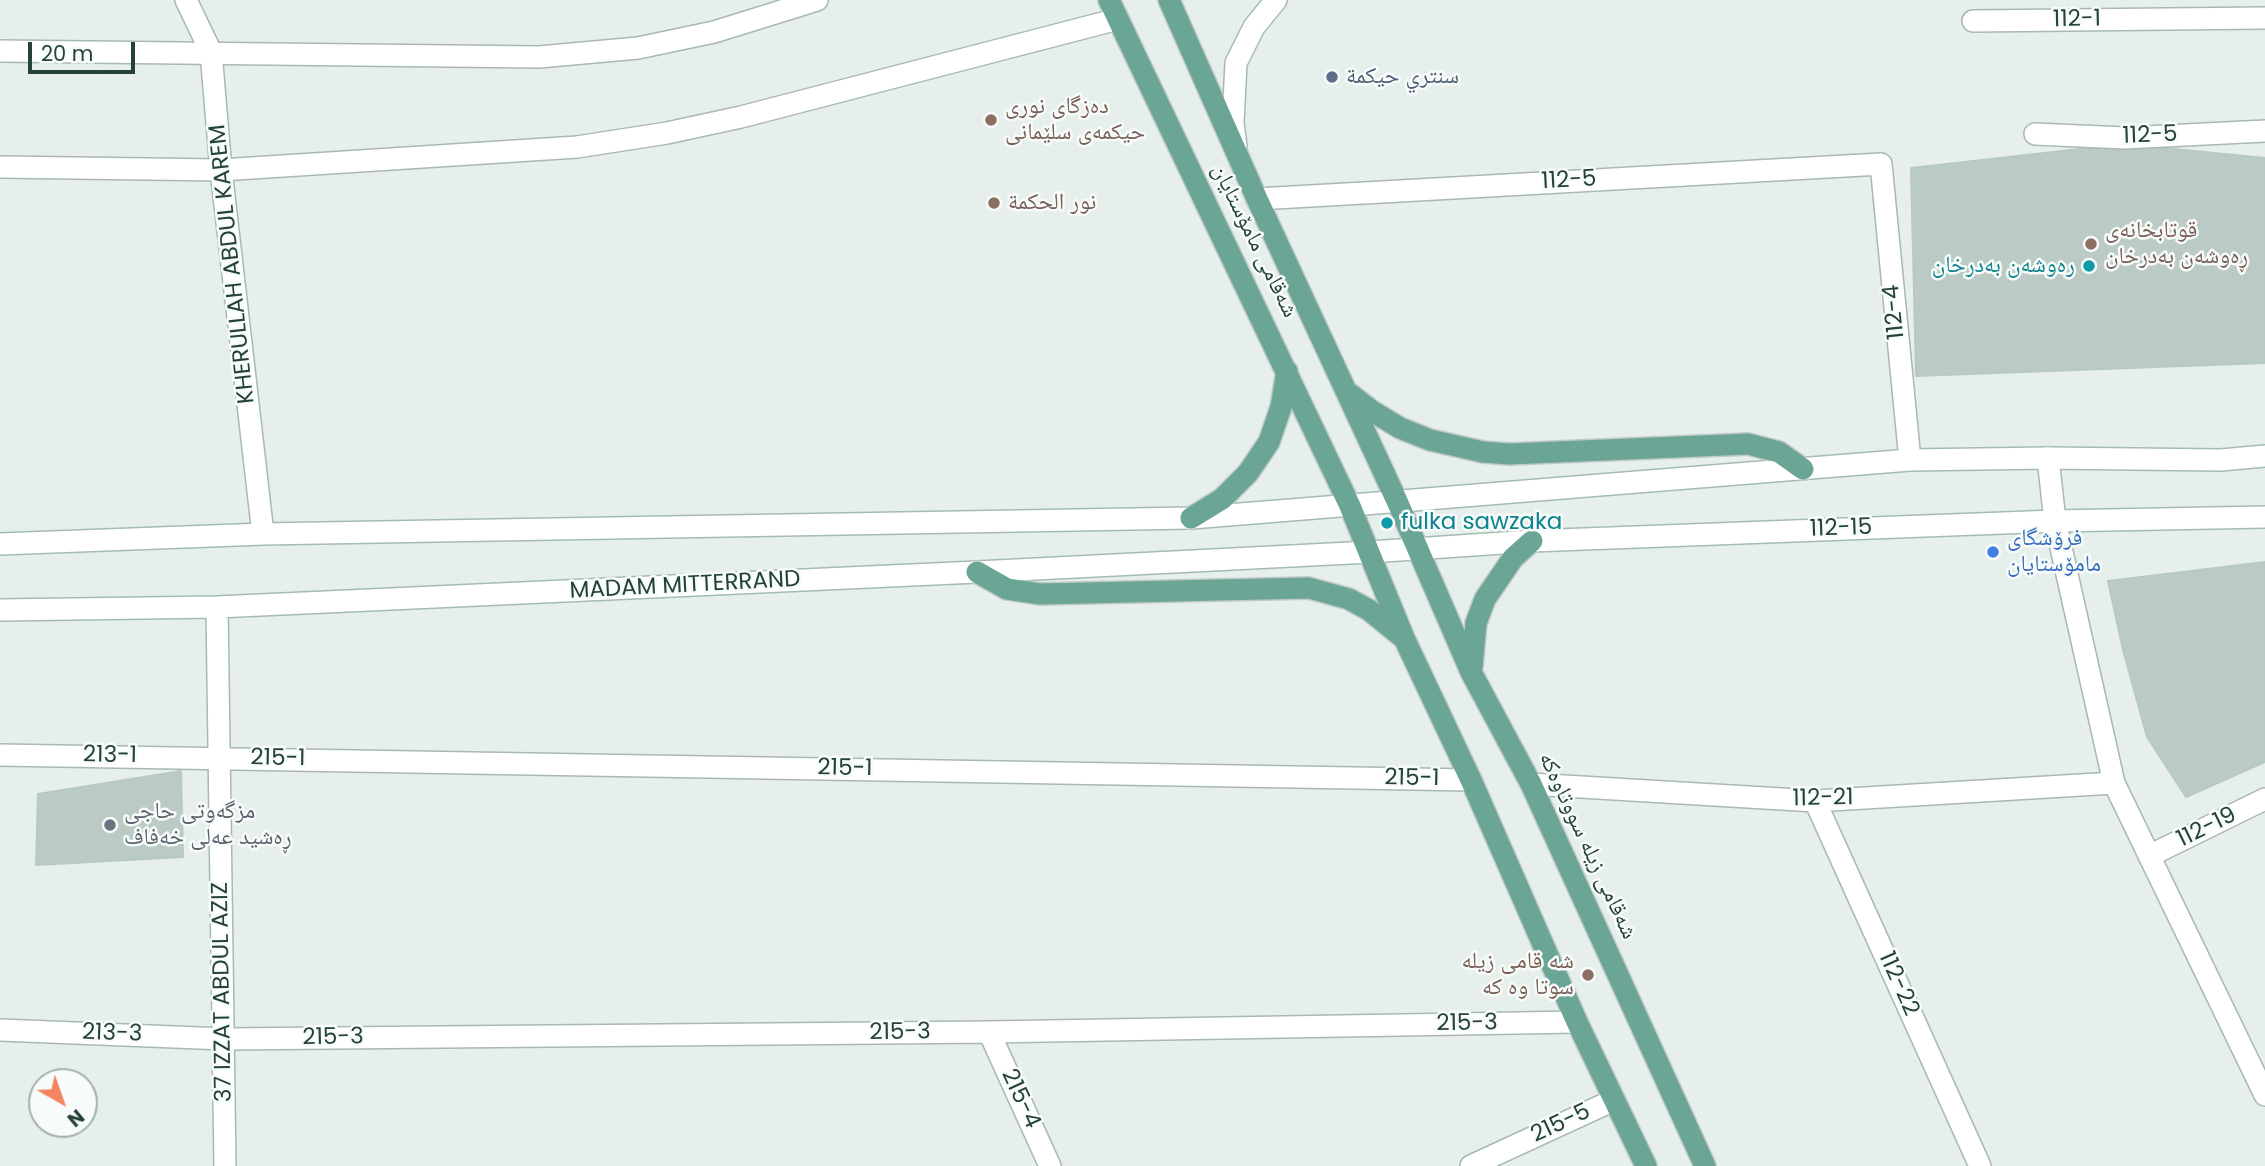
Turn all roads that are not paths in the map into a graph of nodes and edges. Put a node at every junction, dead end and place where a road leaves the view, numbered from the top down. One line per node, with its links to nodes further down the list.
1 (186, 0): 10 (street, KHERULLAH ABDUL KAREM)
2 (817, 0): 10 (street)
3 (1109, 0): 7 (main road, شەقامی مامۆستایان)
4 (1169, 0): 13 (main road, شەقامی مامۆستایان)
5 (1276, 0): 13 (street)
6 (2265, 18): 8 (street, 112-1)
7 (1118, 19): 16 (street); 18 (main road, شەقامی مامۆستایان)
8 (1973, 21)
9 (0, 51): 10 (street)
10 (211, 52): 16 (street, KHERULLAH ABDUL KAREM)
11 (2265, 131): 12 (street, 112-5)
12 (2035, 134)
13 (1237, 155): 17 (main road, شەقامی مامۆستایان)
14 (1881, 164): 17 (street, 112-5); 22 (street, 112-4)
15 (0, 167): 16 (street)
16 (221, 170): 29 (street, KHERULLAH ABDUL KAREM)
17 (1256, 199): 19 (main road, شەقامی مامۆستایان)
18 (1287, 371): 25 (main road, شەقامی مامۆستایان); 27 (main road)
19 (1346, 391): 23 (main road); 24 (main road, شەقامی مامۆستایان)
20 (2265, 456): 21 (street)
21 (2049, 458): 22 (street); 28 (street)
22 (1910, 460): 23 (street)
23 (1803, 468): 24 (street)
24 (1397, 501): 25 (street); 32 (main road, شەقامی مامۆستایان)
25 (1350, 506): 27 (street); 33 (main road, شەقامی مامۆستایان)
26 (2265, 517): 28 (street, 112-15)
27 (1191, 519): 29 (street)
28 (2054, 521): 30 (street, 112-15); 42 (street)
29 (263, 534): 31 (street)
30 (1532, 541): 32 (street, 112-15); 38 (main road)
31 (0, 544)
32 (1418, 549): 33 (street, 112-15); 38 (main road, شەقامی زیلە سووتاوەکە)
33 (1370, 552): 34 (street, MADAM MITTERRAND); 37 (main road)
34 (977, 572): 35 (street, MADAM MITTERRAND); 37 (main road)
35 (217, 607): 36 (street, MADAM MITTERRAND); 40 (street, 37 IZZAT ABDUL AZIZ)
36 (0, 610)
37 (1404, 638): 41 (main road)
38 (1471, 672): 43 (main road, شەقامی زیلە سووتاوەکە)
39 (0, 755): 40 (street, 213-1)
40 (219, 758): 41 (street, 215-1); 50 (street, 37 IZZAT ABDUL AZIZ)
41 (1471, 780): 47 (main road)
42 (2114, 783): 45 (street, 112-21); 46 (street)
43 (1531, 784): 45 (street, 112-21); 57 (main road, شەقامی زیلە سووتاوەکە)
44 (2265, 799): 46 (street, 112-19)
45 (1815, 801): 58 (street, 112-22)
46 (2149, 856): 51 (street)
47 (1577, 1022): 49 (street, 215-3); 52 (main road)
48 (0, 1030): 50 (street, 213-3)
49 (989, 1032): 50 (street, 215-3); 54 (street, 215-4)
50 (223, 1039): 53 (street, 37 IZZAT ABDUL AZIZ)
51 (2264, 1090)
52 (1614, 1100): 55 (street, 215-5); 56 (main road)
53 (225, 1166)
54 (1051, 1166)
55 (1471, 1166)
56 (1646, 1166)
57 (1705, 1166)
58 (1980, 1166)

